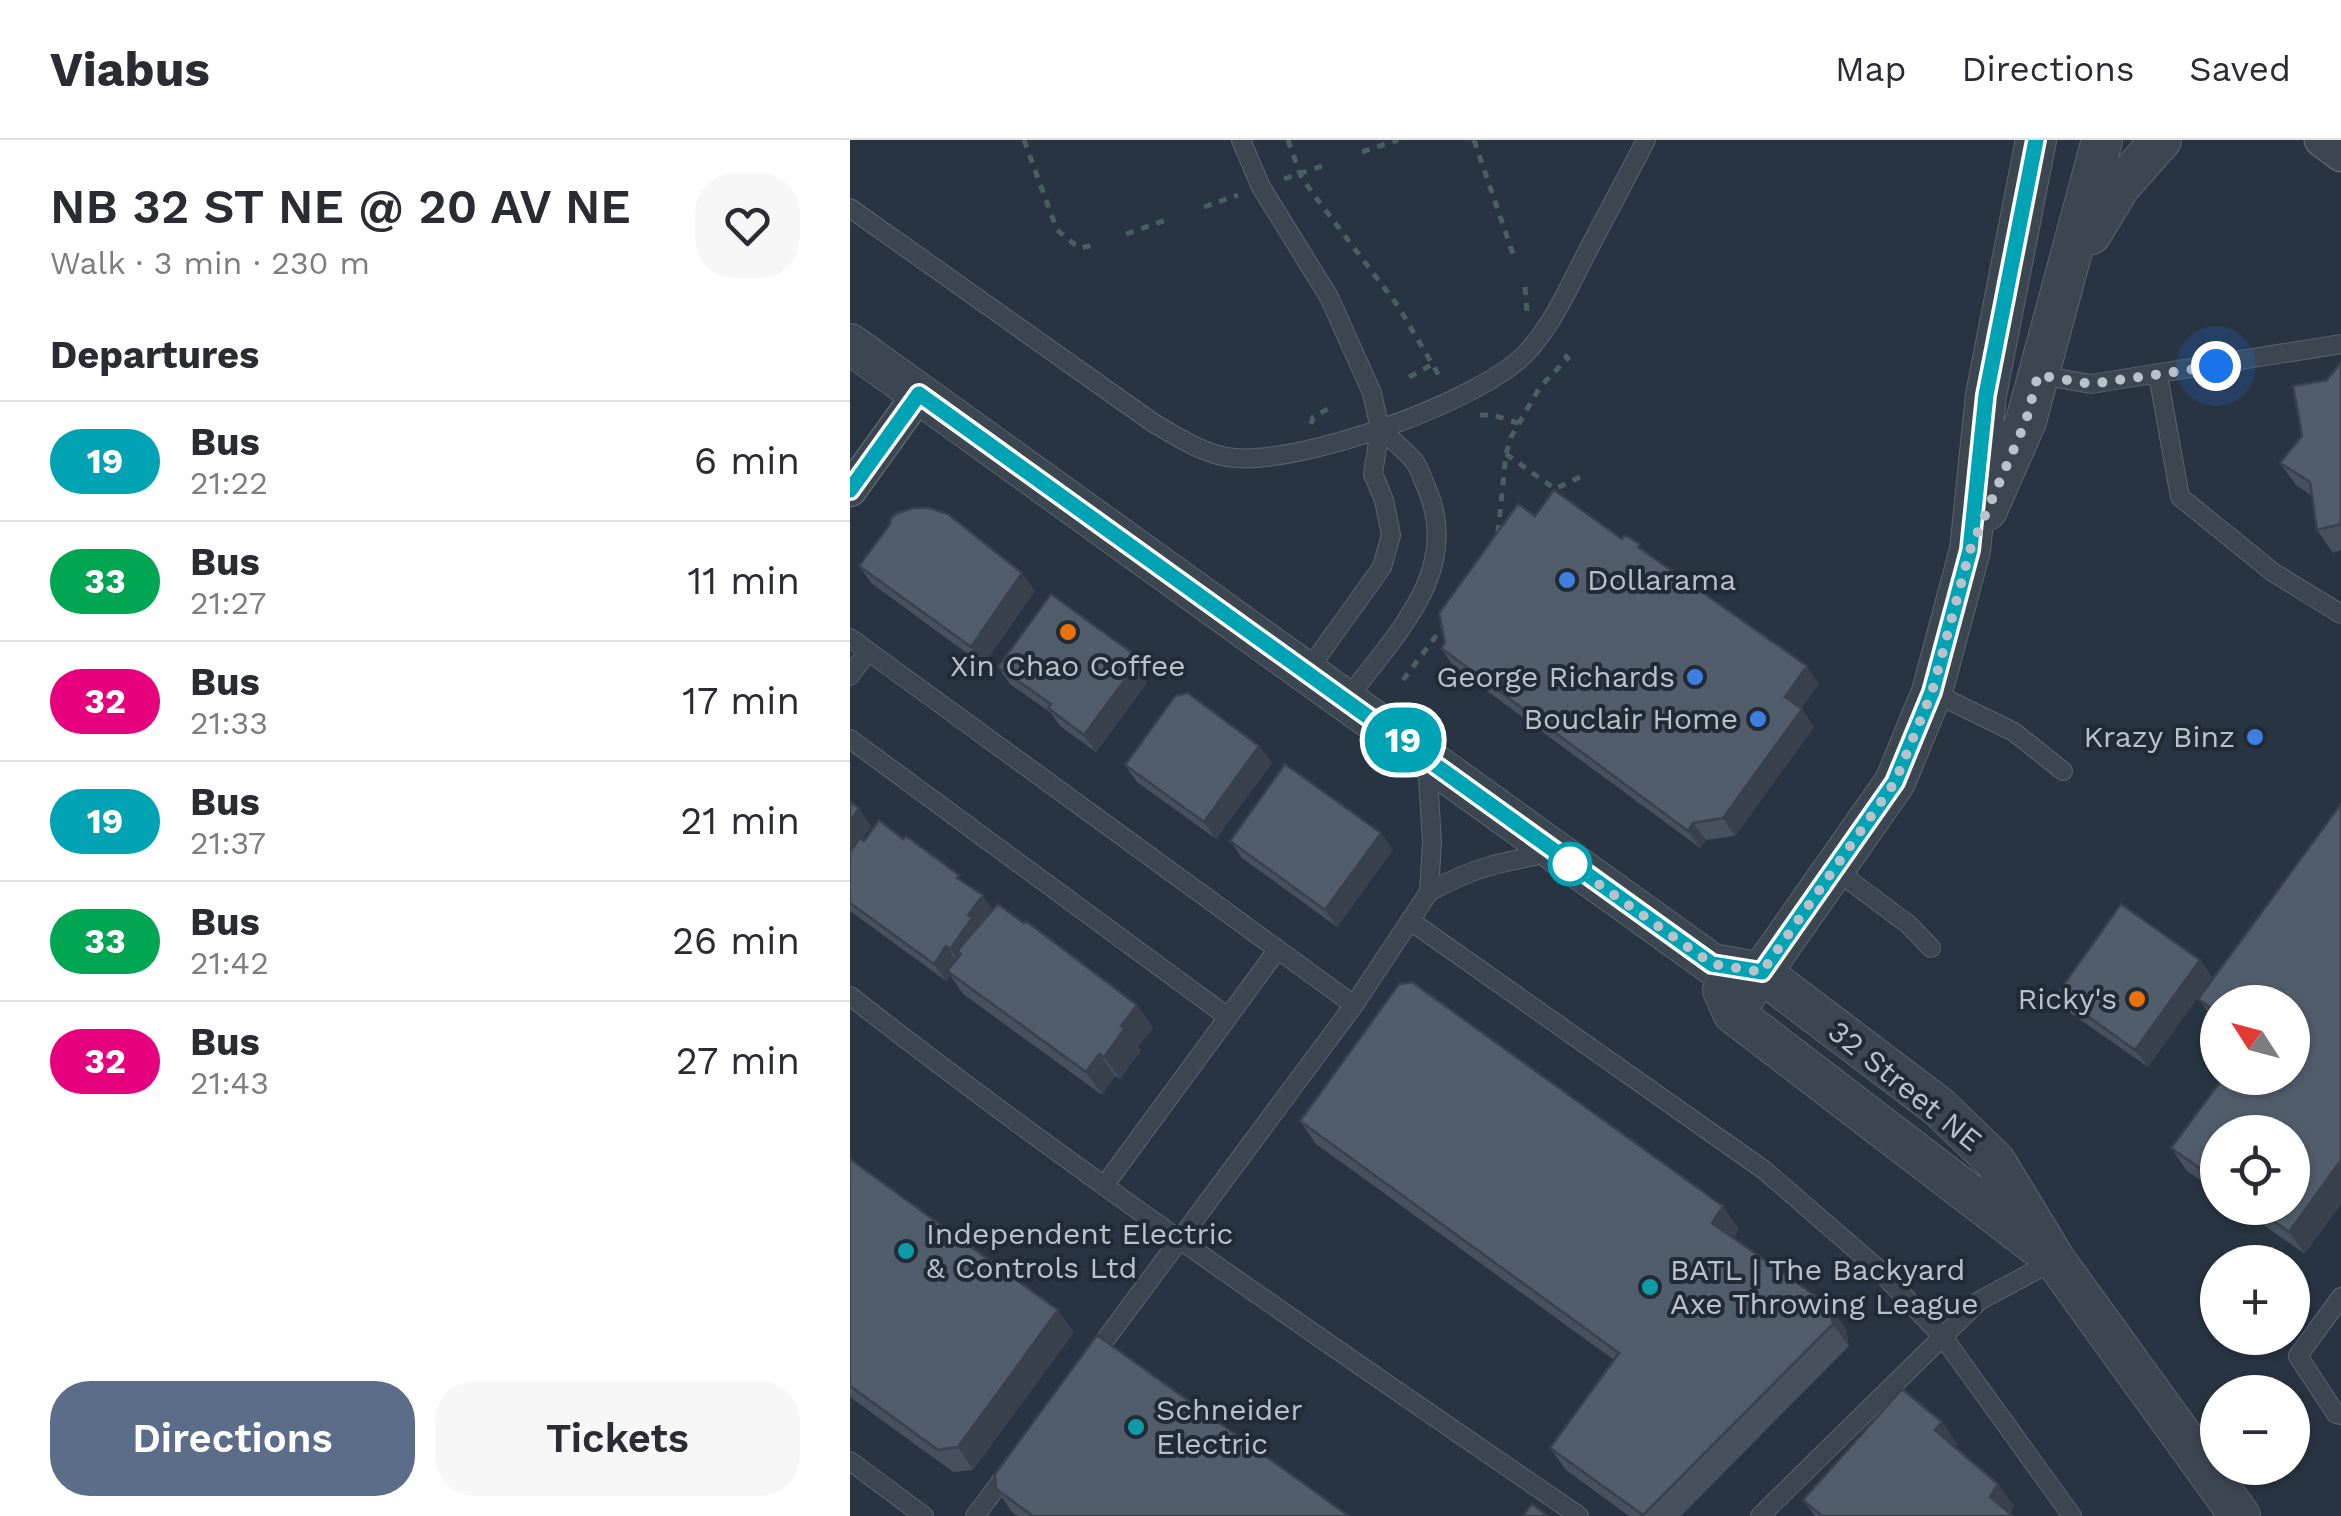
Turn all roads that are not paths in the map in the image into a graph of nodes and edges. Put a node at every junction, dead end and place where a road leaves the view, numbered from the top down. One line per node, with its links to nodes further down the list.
1 (1240, 140): 15 (lane)
2 (1646, 140): 15 (lane)
3 (2036, 140): 17 (street)
4 (2102, 140): 9 (street)
5 (2160, 140): 9 (street)
6 (2322, 140): 7 (street)
7 (2341, 155)
8 (850, 208): 15 (lane)
9 (2066, 276): 12 (street)
10 (850, 344): 14 (street, 32 Street NE)
11 (2341, 344): 13 (lane)
12 (2038, 375): 13 (lane); 17 (street)
13 (2158, 375): 18 (lane)
14 (919, 394): 16 (street); 21 (street, 32 Street NE)
15 (1380, 429): 21 (lane); 24 (lane)
16 (850, 490)
17 (1970, 550): 23 (street)
18 (2341, 614)
19 (850, 638): 20 (lane)
20 (868, 651): 22 (lane); 33 (lane)
21 (1306, 673): 24 (street, 32 Street NE)
22 (850, 676)
23 (1932, 692): 27 (lane); 29 (street)
24 (1346, 700): 26 (street, 32 Street NE)
25 (850, 739): 39 (lane)
26 (1427, 756): 28 (street, 32 Street NE); 30 (lane)
27 (2063, 771)
28 (1554, 852): 30 (lane); 34 (street, 32 Street NE)
29 (1834, 868): 32 (lane); 35 (street)
30 (1429, 892): 31 (lane)
31 (1412, 922): 37 (lane); 44 (lane)
32 (1932, 948)
33 (1278, 950): 37 (lane); 39 (lane)
34 (1712, 964): 35 (street, 32 Street NE); 38 (street, 32 Street NE)
35 (1762, 972): 38 (street); 42 (street, 32 Street NE)
36 (850, 996): 40 (lane)
37 (1354, 1005): 41 (lane)
38 (1733, 1013): 42 (street, 32 Street NE)
39 (1228, 1017): 40 (lane)
40 (1104, 1186): 41 (lane)
41 (1179, 1240): 45 (lane); 51 (lane)
42 (2055, 1260): 44 (lane); 54 (street, 32 Street NE)
43 (2341, 1297): 46 (lane)
44 (1942, 1338): 52 (lane); 53 (lane)
45 (1077, 1378)
46 (2341, 1415)
47 (1020, 1455): 50 (lane)
48 (850, 1461): 49 (lane)
49 (924, 1516)
50 (975, 1516)
51 (1579, 1516)
52 (1760, 1516)
53 (2072, 1516)
54 (2240, 1516)

